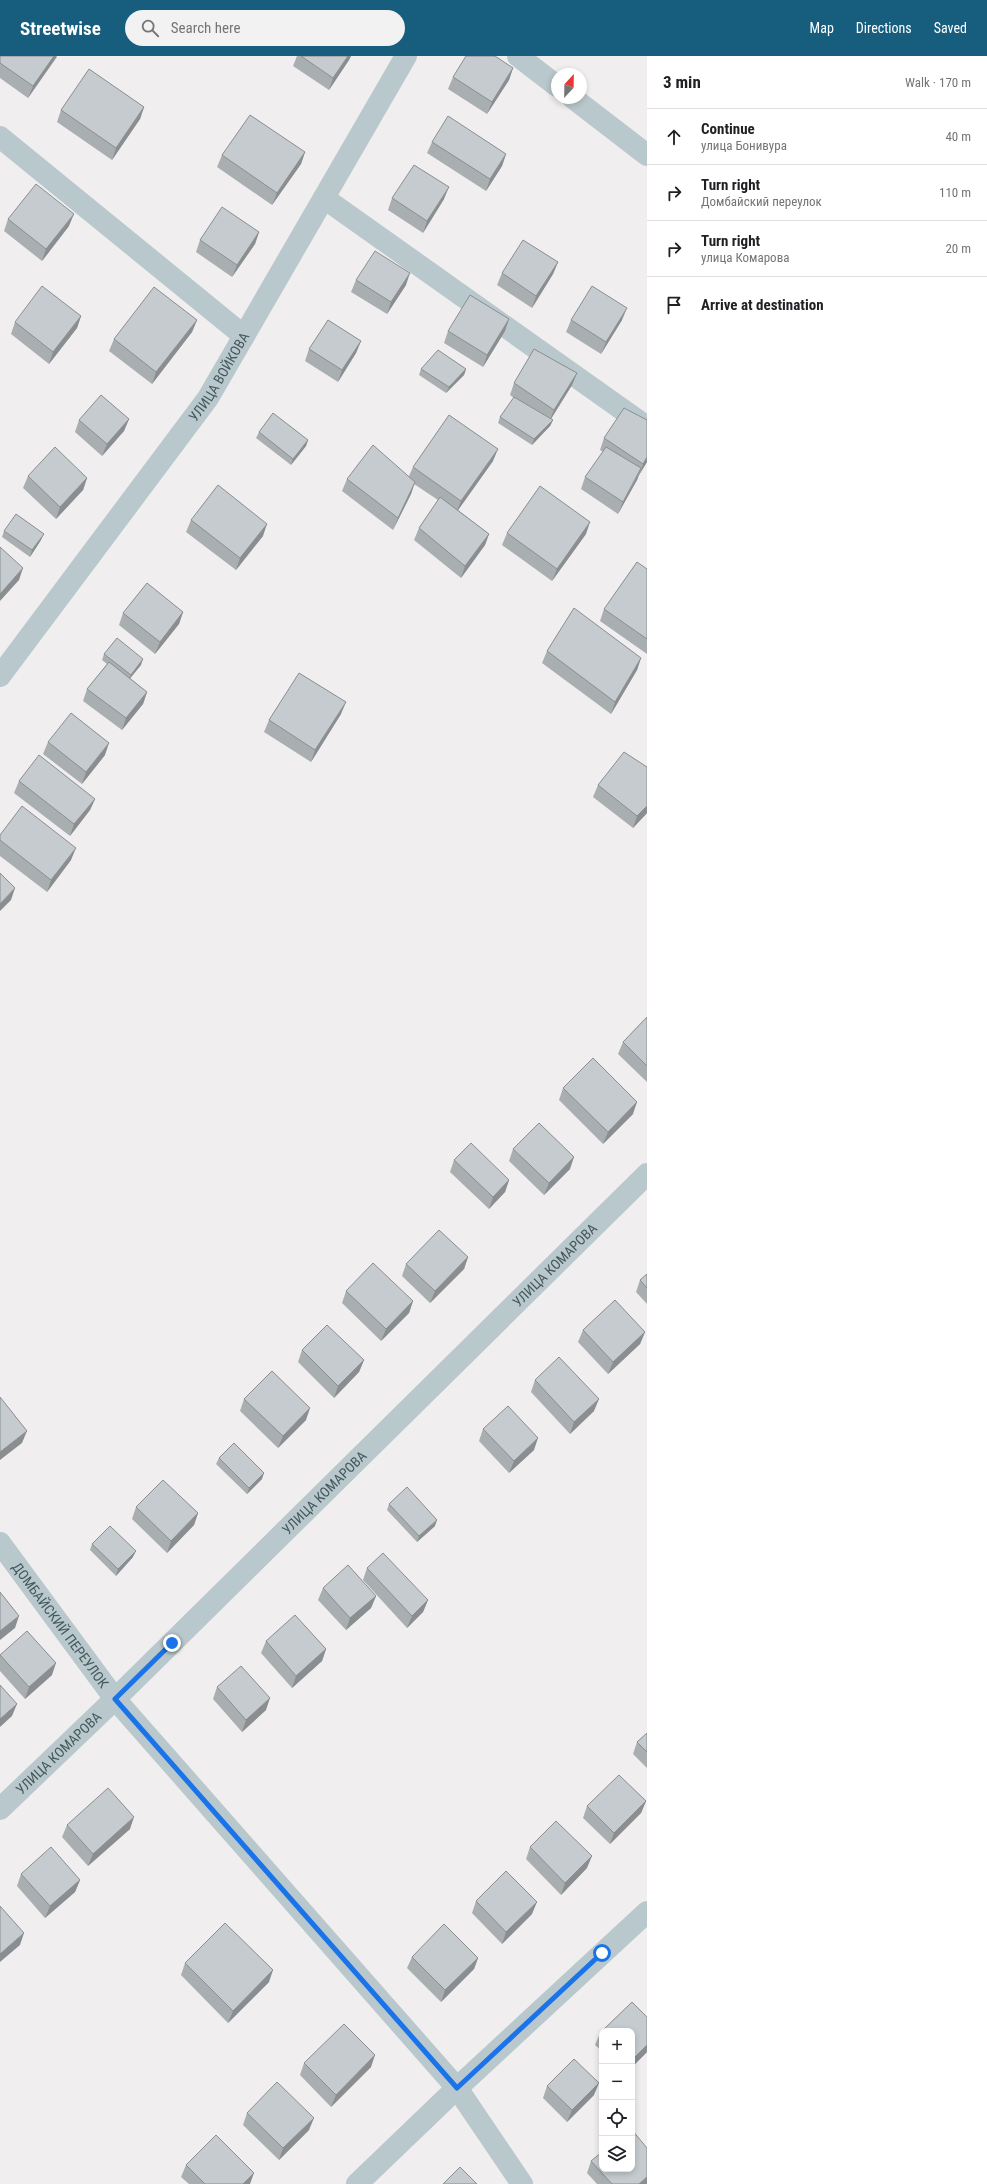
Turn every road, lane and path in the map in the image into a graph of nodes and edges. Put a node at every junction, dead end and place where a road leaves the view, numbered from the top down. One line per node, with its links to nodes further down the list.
1 (406, 56): 7 (street, УЛИЦА ВОЙКОВА)
2 (518, 56): 3 (street)
3 (551, 81)
4 (581, 104): 6 (street)
5 (0, 137): 8 (street)
6 (647, 155)
7 (324, 198): 8 (street, УЛИЦА ВОЙКОВА); 9 (street)
8 (244, 336): 10 (street, УЛИЦА ВОЙКОВА)
9 (647, 427)
10 (0, 676)
11 (647, 1174): 13 (street, УЛИЦА КОМАРОВА)
12 (0, 1543): 13 (street, ДОМБАЙСКИЙ ПЕРЕУЛОК)
13 (115, 1699): 14 (street, УЛИЦА КОМАРОВА); 16 (street, ДОМБАЙСКИЙ ПЕРЕУЛОК)
14 (0, 1809)
15 (647, 1912): 16 (street)
16 (457, 2088): 17 (street); 18 (street, ДОМБАЙСКИЙ ПЕРЕУЛОК)
17 (357, 2184)
18 (522, 2184)

